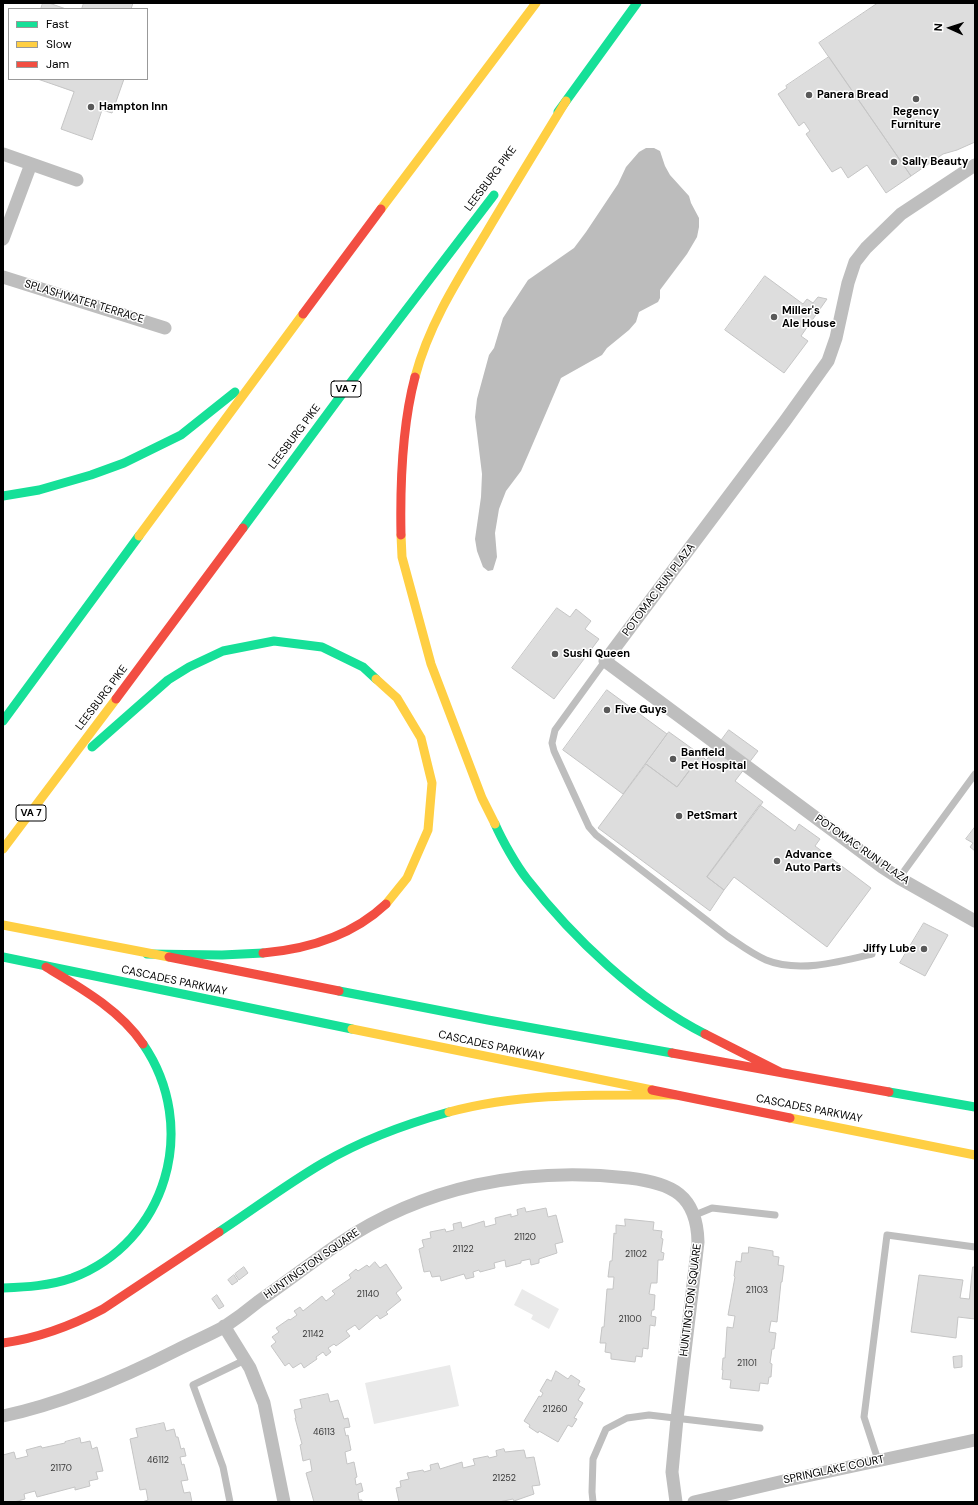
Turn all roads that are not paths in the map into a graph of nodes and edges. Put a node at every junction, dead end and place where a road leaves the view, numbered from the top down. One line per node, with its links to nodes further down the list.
1 (536, 3): 13 (main road)
2 (637, 3): 3 (main road, LEESBURG PIKE)
3 (566, 100): 7 (main road, LEESBURG PIKE); 28 (main road)
4 (3, 154): 5 (street)
5 (31, 164): 8 (street); 10 (street)
6 (975, 166): 16 (street, POTOMAC RUN PLAZA)
7 (513, 170)
8 (77, 180)
9 (498, 189): 19 (main road, LEESBURG PIKE / VA 7)
10 (7, 216): 11 (street)
11 (3, 239)
12 (3, 277): 14 (street, SPLASHWATER TERRACE)
13 (306, 309): 15 (main road); 17 (main road)
14 (165, 328)
15 (3, 496)
16 (605, 661): 21 (street, POTOMAC RUN PLAZA); 25 (lane)
17 (3, 722)
18 (975, 774): 21 (lane)
19 (58, 777): 20 (main road, LEESBURG PIKE / VA 7); 24 (main road)
20 (3, 849)
21 (899, 878): 22 (street, POTOMAC RUN PLAZA)
22 (975, 921)
23 (3, 926): 24 (main road, CASCADES PARKWAY)
24 (147, 954): 28 (main road, CASCADES PARKWAY)
25 (872, 954)
26 (3, 957): 27 (main road, CASCADES PARKWAY)
27 (46, 967): 29 (main road, CASCADES PARKWAY); 35 (main road)
28 (780, 1072): 30 (main road, CASCADES PARKWAY)
29 (675, 1095): 31 (main road, CASCADES PARKWAY); 37 (main road)
30 (975, 1107)
31 (975, 1155)
32 (775, 1214): 33 (lane)
33 (695, 1215): 36 (street, HUNTINGTON SQUARE); 40 (street, HUNTINGTON SQUARE)
34 (975, 1246): 43 (lane)
35 (3, 1288)
36 (224, 1326): 38 (street); 39 (street, HUNTINGTON SQUARE)
37 (3, 1344)
38 (245, 1360): 44 (lane); 45 (street)
39 (3, 1416)
40 (677, 1419): 41 (lane); 46 (lane); 47 (street, HUNTINGTON SQUARE)
41 (760, 1428)
42 (975, 1440): 43 (street, SPRINGLAKE COURT)
43 (878, 1460): 48 (street, SPRINGLAKE COURT)
44 (230, 1502)
45 (284, 1502)
46 (593, 1502)
47 (676, 1502)
48 (694, 1502)

